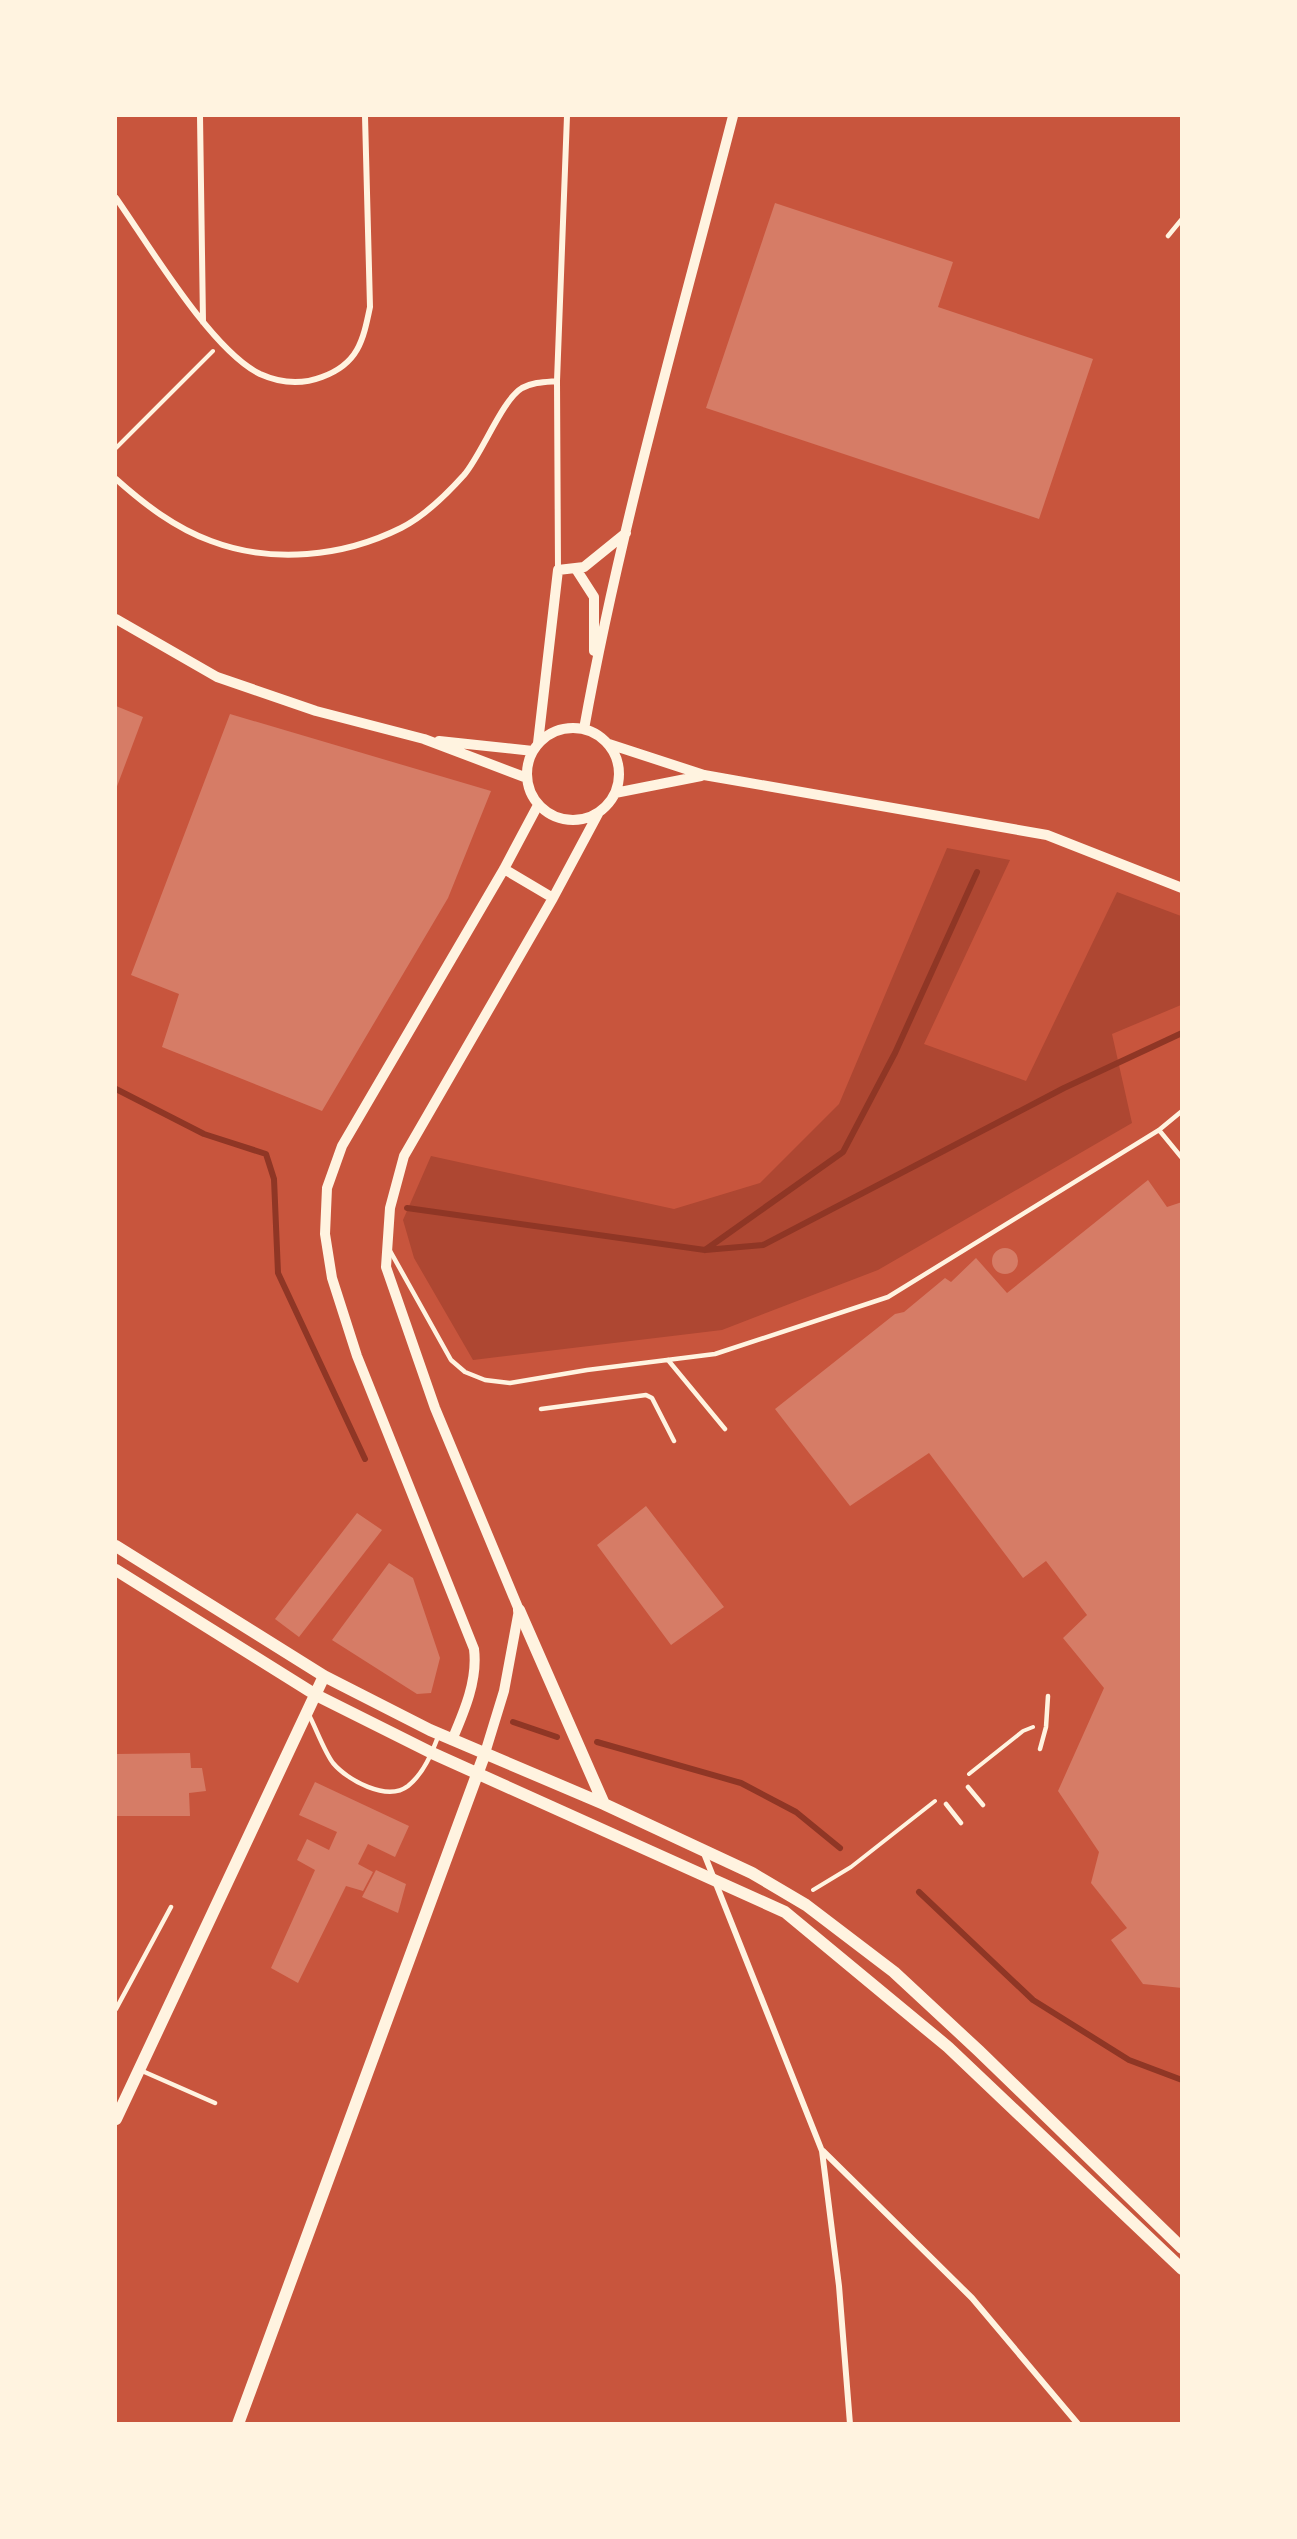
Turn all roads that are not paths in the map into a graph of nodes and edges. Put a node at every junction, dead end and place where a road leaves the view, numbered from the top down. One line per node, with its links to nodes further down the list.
1 (200, 116): 8 (street)
2 (365, 116): 8 (street)
3 (567, 116): 9 (street)
4 (733, 116): 11 (street)
5 (116, 198): 8 (street)
6 (1182, 219): 7 (lane)
7 (1168, 236)
8 (203, 322)
9 (557, 381): 10 (street); 13 (street)
10 (116, 479)
11 (626, 533): 12 (street); 15 (street)
12 (576, 569): 13 (street); 15 (street)
13 (558, 570): 19 (street)
14 (116, 620): 17 (street)
15 (594, 676): 16 (street)
16 (584, 729): 18 (street); 19 (street)
17 (424, 739): 19 (street); 21 (street)
18 (609, 744): 20 (street); 22 (street)
19 (535, 747): 21 (street)
20 (704, 775): 22 (street); 26 (street)
21 (527, 778): 23 (street)
22 (615, 793): 24 (street)
23 (538, 805): 24 (street); 25 (street)
24 (599, 812): 27 (street)
25 (504, 869): 27 (street); 44 (street)
26 (1182, 888)
27 (553, 898): 31 (street)
28 (1182, 1111): 29 (lane)
29 (1159, 1130): 30 (lane); 32 (lane)
30 (1182, 1158)
31 (387, 1244): 32 (lane); 38 (street)
32 (668, 1360): 34 (lane)
33 (541, 1409): 35 (lane)
34 (725, 1429)
35 (674, 1441)
36 (116, 1546): 39 (main road)
37 (116, 1570): 40 (main road)
38 (519, 1610): 47 (street); 50 (main road)
39 (324, 1676): 40 (main road); 43 (main road)
40 (316, 1695): 42 (main road); 46 (main road)
41 (1048, 1696): 45 (lane)
42 (308, 1713): 46 (lane); 58 (main road)
43 (439, 1734): 44 (main road); 46 (lane)
44 (452, 1740): 47 (main road)
45 (1040, 1749)
46 (432, 1753): 48 (main road)
47 (485, 1753): 48 (main road); 50 (main road)
48 (477, 1773): 55 (main road); 64 (main road)
49 (968, 1787): 52 (lane)
50 (604, 1804): 54 (main road)
51 (946, 1804): 53 (lane)
52 (983, 1805)
53 (961, 1822)
54 (702, 1849): 55 (street); 62 (main road)
55 (714, 1880): 61 (street); 63 (main road)
56 (171, 1907): 57 (lane)
57 (116, 2009)
58 (139, 2069): 59 (lane); 60 (main road)
59 (215, 2103)
60 (116, 2119)
61 (822, 2151): 65 (street); 66 (street)
62 (1182, 2248)
63 (1182, 2269)
64 (237, 2424)
65 (850, 2424)
66 (1078, 2424)

